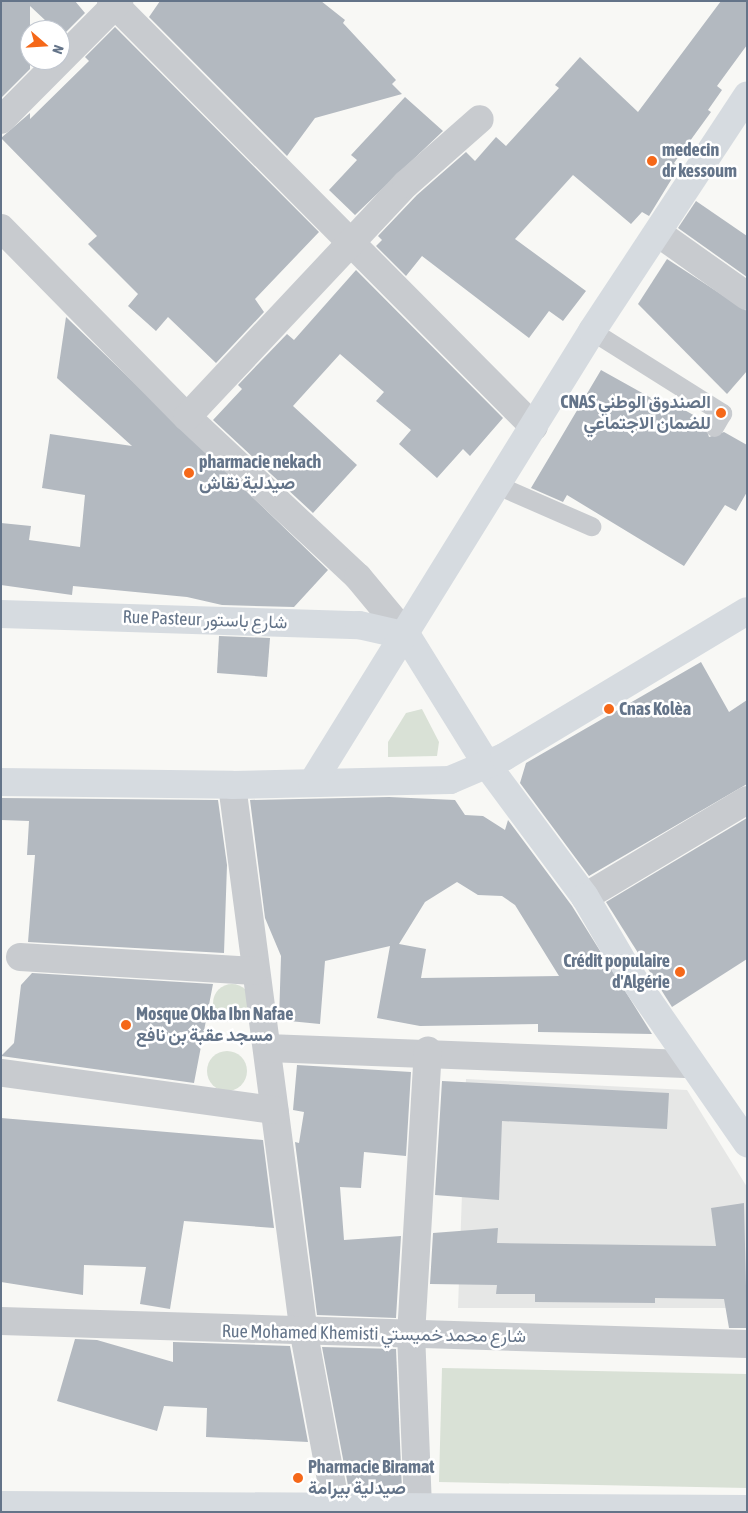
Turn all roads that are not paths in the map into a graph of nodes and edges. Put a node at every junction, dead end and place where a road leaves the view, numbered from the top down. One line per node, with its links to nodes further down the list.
1 (115, 2): 4 (street); 7 (street)
2 (747, 96): 6 (main road)
3 (480, 119): 7 (street)
4 (1, 120)
5 (1, 228): 10 (street)
6 (658, 233): 8 (street); 9 (main road)
7 (352, 241): 10 (street); 12 (street)
8 (747, 296)
9 (592, 331): 11 (lane); 12 (main road)
10 (188, 417): 17 (street)
11 (714, 427)
12 (534, 428): 13 (main road)
13 (497, 484): 14 (lane); 17 (main road)
14 (590, 526)
15 (747, 611): 18 (main road)
16 (1, 614): 17 (main road, Rue Pasteur شارع باستور)
17 (407, 636): 18 (main road); 20 (main road)
18 (488, 765): 20 (main road); 23 (main road)
19 (1, 782): 21 (main road)
20 (312, 783): 21 (main road)
21 (232, 785): 25 (street)
22 (747, 800): 23 (street)
23 (585, 897): 28 (main road)
24 (20, 958): 25 (street)
25 (255, 971): 26 (street)
26 (266, 1048): 27 (street); 30 (street)
27 (428, 1052): 28 (street); 34 (street)
28 (692, 1064): 31 (main road)
29 (4, 1073): 30 (street)
30 (274, 1110): 33 (street)
31 (747, 1143)
32 (1, 1322): 33 (street, Rue Mohamed Khemisti شارع محمد خميستي)
33 (304, 1334): 34 (street, Rue Mohamed Khemisti شارع محمد خميستي); 39 (street)
34 (411, 1335): 35 (street, Rue Mohamed Khemisti شارع محمد خميستي); 37 (street)
35 (747, 1344)
36 (1, 1505): 39 (main road)
37 (418, 1508): 38 (main road); 39 (main road)
38 (747, 1509)
39 (337, 1510)

